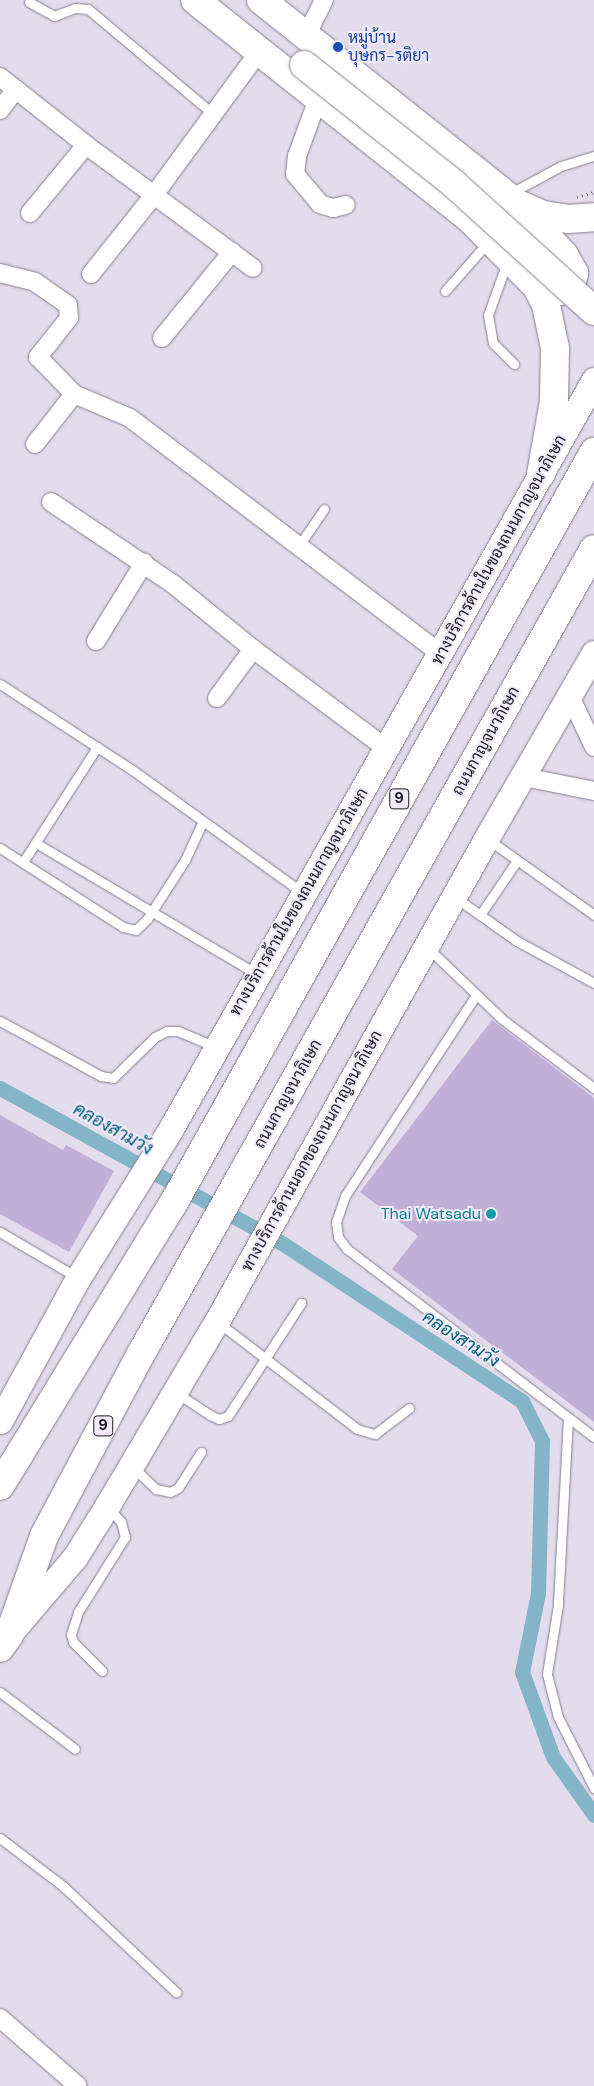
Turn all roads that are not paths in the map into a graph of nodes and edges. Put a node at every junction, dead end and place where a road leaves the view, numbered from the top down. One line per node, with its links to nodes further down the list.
1 (195, 0): 7 (main road)
2 (220, 0): 8 (main road)
3 (239, 0): 8 (main road)
4 (261, 0): 8 (main road)
5 (324, 0): 8 (street)
6 (30, 2): 13 (lane)
7 (260, 50): 11 (main road); 13 (street)
8 (307, 52): 17 (main road); 28 (main road); 29 (main road, bridge)
9 (0, 77): 10 (street)
10 (16, 88): 12 (street); 14 (street)
11 (319, 96): 18 (street); 21 (main road)
12 (0, 110)
13 (213, 114): 16 (street)
14 (86, 145): 16 (street); 19 (street)
15 (594, 156): 17 (lane)
16 (154, 195): 22 (street); 25 (street)
17 (511, 199): 20 (main road); 26 (main road)
18 (346, 205)
19 (30, 213)
20 (594, 217)
21 (501, 247): 26 (main road); 27 (lane); 31 (lane)
22 (232, 252): 23 (street); 30 (street)
23 (253, 268)
24 (0, 274): 33 (street)
25 (91, 274)
26 (537, 287): 36 (main road)
27 (445, 291)
28 (594, 297)
29 (594, 311)
30 (162, 338)
31 (514, 364)
32 (594, 380): 36 (main road, ทางบริการด้านในของถนนกาญจนาภิเษก)
33 (74, 394): 34 (street); 39 (street)
34 (35, 444)
35 (594, 452): 84 (main road, 9)
36 (541, 474): 45 (main road, ทางบริการด้านในของถนนกาญจนาภิเษก)
37 (51, 502): 41 (street)
38 (324, 509): 39 (lane)
39 (298, 547): 45 (street)
40 (594, 549): 86 (main road, ถนนกาญจนาภิเษก / 9)
41 (144, 563): 42 (street); 43 (street)
42 (96, 641)
43 (253, 649): 48 (street); 51 (street)
44 (594, 653): 47 (main road, ทางบริการด้านนอกของถนนกาญจนาภิเษก)
45 (441, 654): 51 (main road, ทางบริการด้านในของถนนกาญจนาภิเษก)
46 (0, 684): 49 (lane)
47 (570, 696): 50 (street); 52 (main road, ทางบริการด้านนอกของถนนกาญจนาภิเษก)
48 (217, 698)
49 (97, 747): 54 (lane); 56 (lane)
50 (594, 747)
51 (386, 748): 60 (main road, ทางบริการด้านในของถนนกาญจนาภิเษก)
52 (524, 777): 53 (street); 55 (main road, ทางบริการด้านนอกของถนนกาญจนาภิเษก)
53 (594, 791)
54 (203, 821): 60 (lane); 62 (lane)
55 (486, 838): 59 (lane); 61 (main road, ทางบริการด้านนอกของถนนกาญจนาภิเษก)
56 (36, 843): 58 (lane); 62 (lane)
57 (0, 848): 58 (lane)
58 (23, 862): 62 (lane)
59 (516, 862): 63 (lane); 64 (lane)
60 (303, 893): 66 (main road, ทางบริการด้านในของถนนกาญจนาภิเษก)
61 (455, 898): 63 (lane); 65 (main road, ทางบริการด้านนอกของถนนกาญจนาภิเษก)
62 (152, 912): 66 (lane)
63 (480, 915): 67 (lane)
64 (594, 915)
65 (426, 946): 68 (lane); 75 (main road, ทางบริการด้านนอกของถนนกาญจนาภิเษก)
66 (257, 974): 70 (main road, ทางบริการด้านในของถนนกาญจนาภิเษก)
67 (594, 983)
68 (476, 994): 71 (lane); 79 (lane)
69 (0, 1021): 70 (lane)
70 (217, 1047): 73 (main road, ทางบริการด้านในของถนนกาญจนาภิเษก)
71 (594, 1088)
72 (0, 1232): 73 (lane)
73 (78, 1278): 80 (main road, ทางบริการด้านในของถนนกาญจนาภิเษก)
74 (302, 1303): 76 (lane)
75 (217, 1321): 76 (lane); 77 (main road, ทางบริการด้านนอกของถนนกาญจนาภิเษก)
76 (265, 1360): 77 (lane); 78 (lane)
77 (175, 1392): 83 (main road, ทางบริการด้านนอกของถนนกาญจนาภิเษก)
78 (409, 1408)
79 (568, 1418): 81 (lane); 90 (lane)
80 (0, 1421)
81 (594, 1437)
82 (201, 1452): 83 (lane)
83 (132, 1465): 85 (main road, ทางบริการด้านนอกของถนนกาญจนาภิเษก)
84 (0, 1486)
85 (107, 1506): 86 (main road, ทางบริการด้านนอกของถนนกาญจนาภิเษก); 87 (lane)
86 (4, 1641)
87 (102, 1671)
88 (0, 1692): 89 (lane)
89 (75, 1748)
90 (594, 1788)
91 (0, 1838): 92 (lane)
92 (176, 1992)
93 (0, 2018): 94 (street)
94 (78, 2086)

